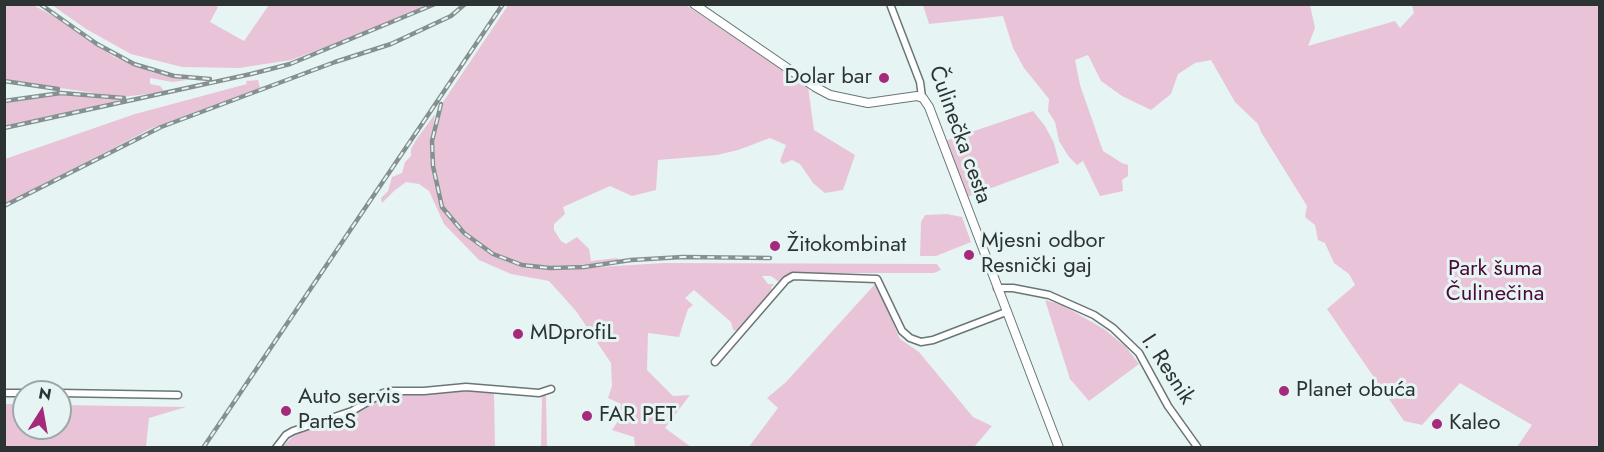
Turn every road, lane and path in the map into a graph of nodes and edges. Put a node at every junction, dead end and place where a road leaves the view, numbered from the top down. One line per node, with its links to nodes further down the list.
1 (694, 4): 3 (street)
2 (890, 4): 3 (street, Čulinečka cesta)
3 (922, 97): 4 (street, Čulinečka cesta)
4 (997, 288): 5 (street, Čulinečka cesta); 12 (street, I. Resnik)
5 (1006, 312): 6 (street); 11 (street, Čulinečka cesta)
6 (715, 362)
7 (551, 389): 10 (street)
8 (72, 393): 9 (street)
9 (178, 395)
10 (276, 447)
11 (1059, 447)
12 (1198, 447)

